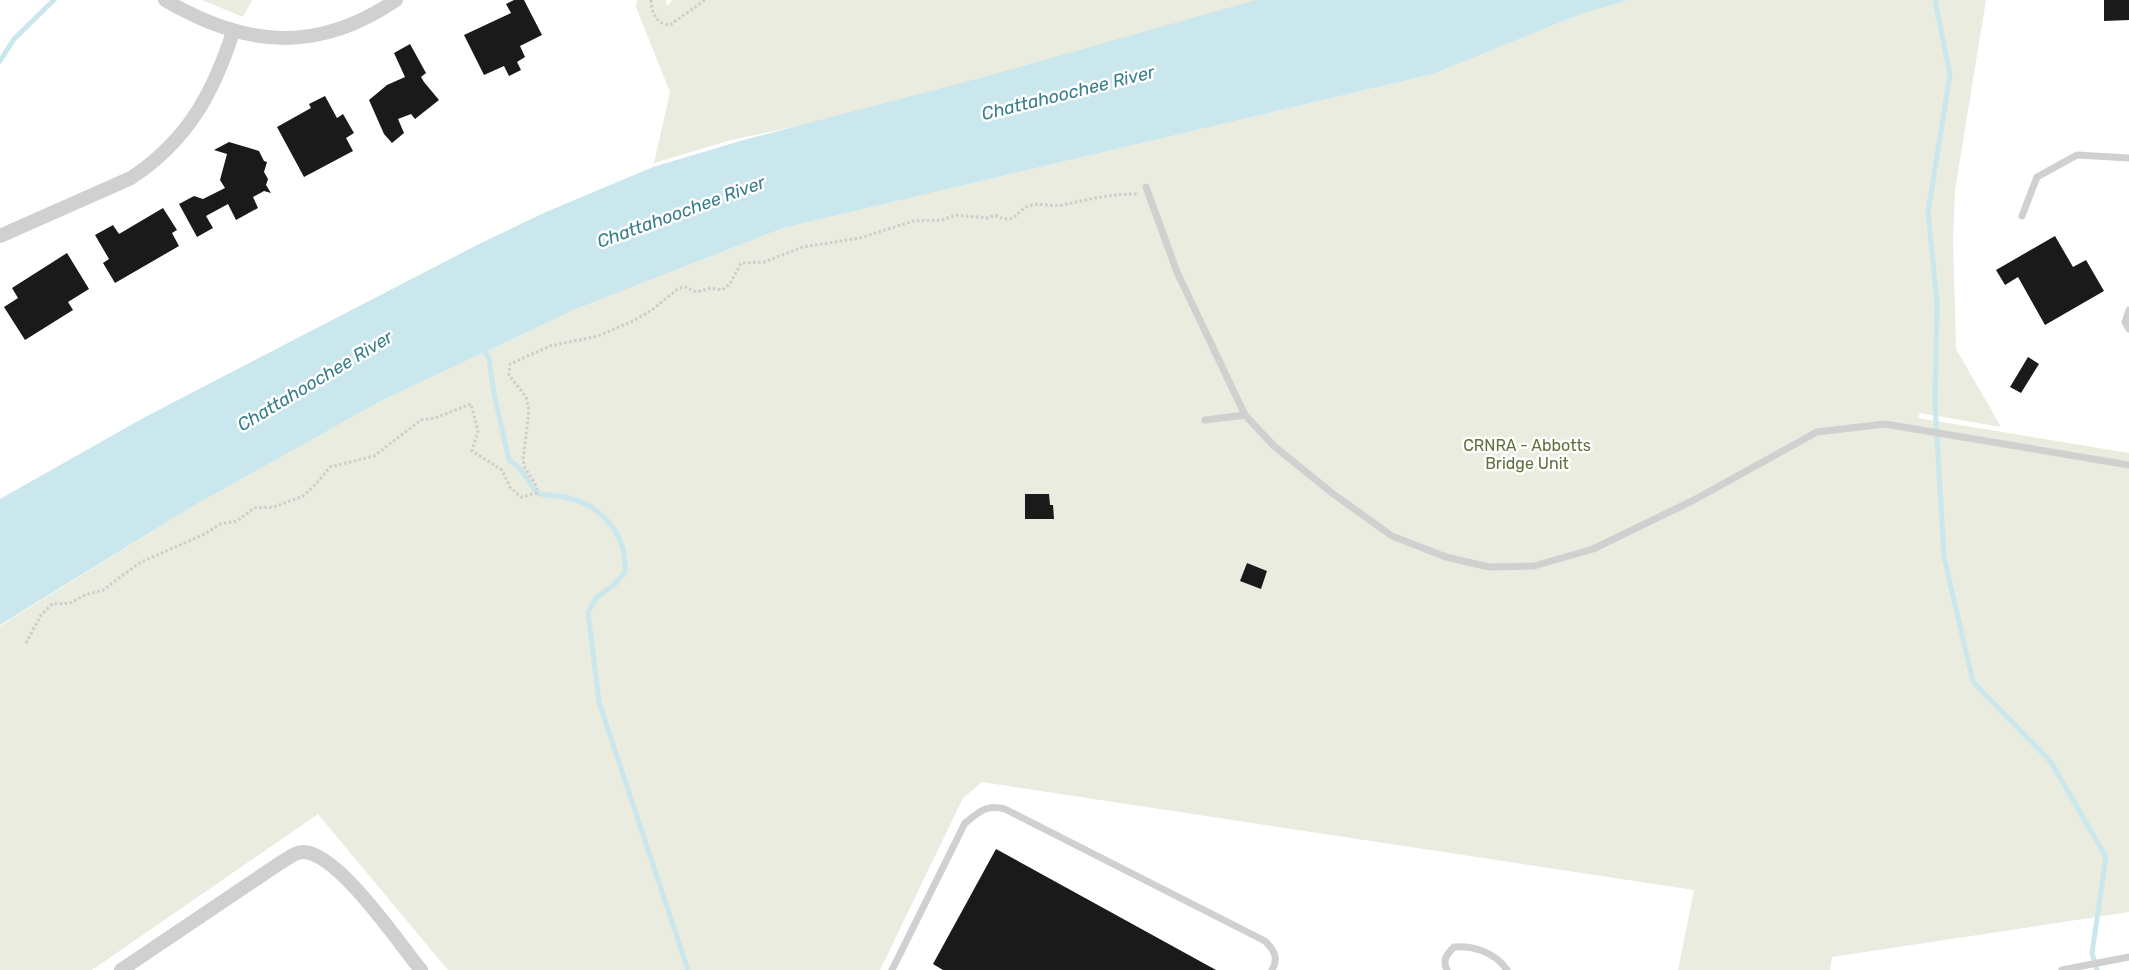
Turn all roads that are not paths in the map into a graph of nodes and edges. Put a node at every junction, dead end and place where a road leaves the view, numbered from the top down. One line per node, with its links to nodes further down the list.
1 (165, 0): 3 (street)
2 (396, 0): 3 (street)
3 (233, 32): 7 (street)
4 (2129, 158): 6 (lane)
5 (1146, 187): 10 (lane)
6 (2022, 216)
7 (0, 236)
8 (2129, 310): 9 (lane)
9 (2129, 329)
10 (1245, 415): 11 (lane); 12 (lane)
11 (1205, 420)
12 (2129, 465)
13 (2129, 957): 20 (lane)
14 (121, 970): 15 (street)
15 (421, 970)
16 (892, 970): 17 (lane)
17 (1272, 970)
18 (1447, 970): 19 (lane)
19 (1507, 970)
20 (2062, 970)

